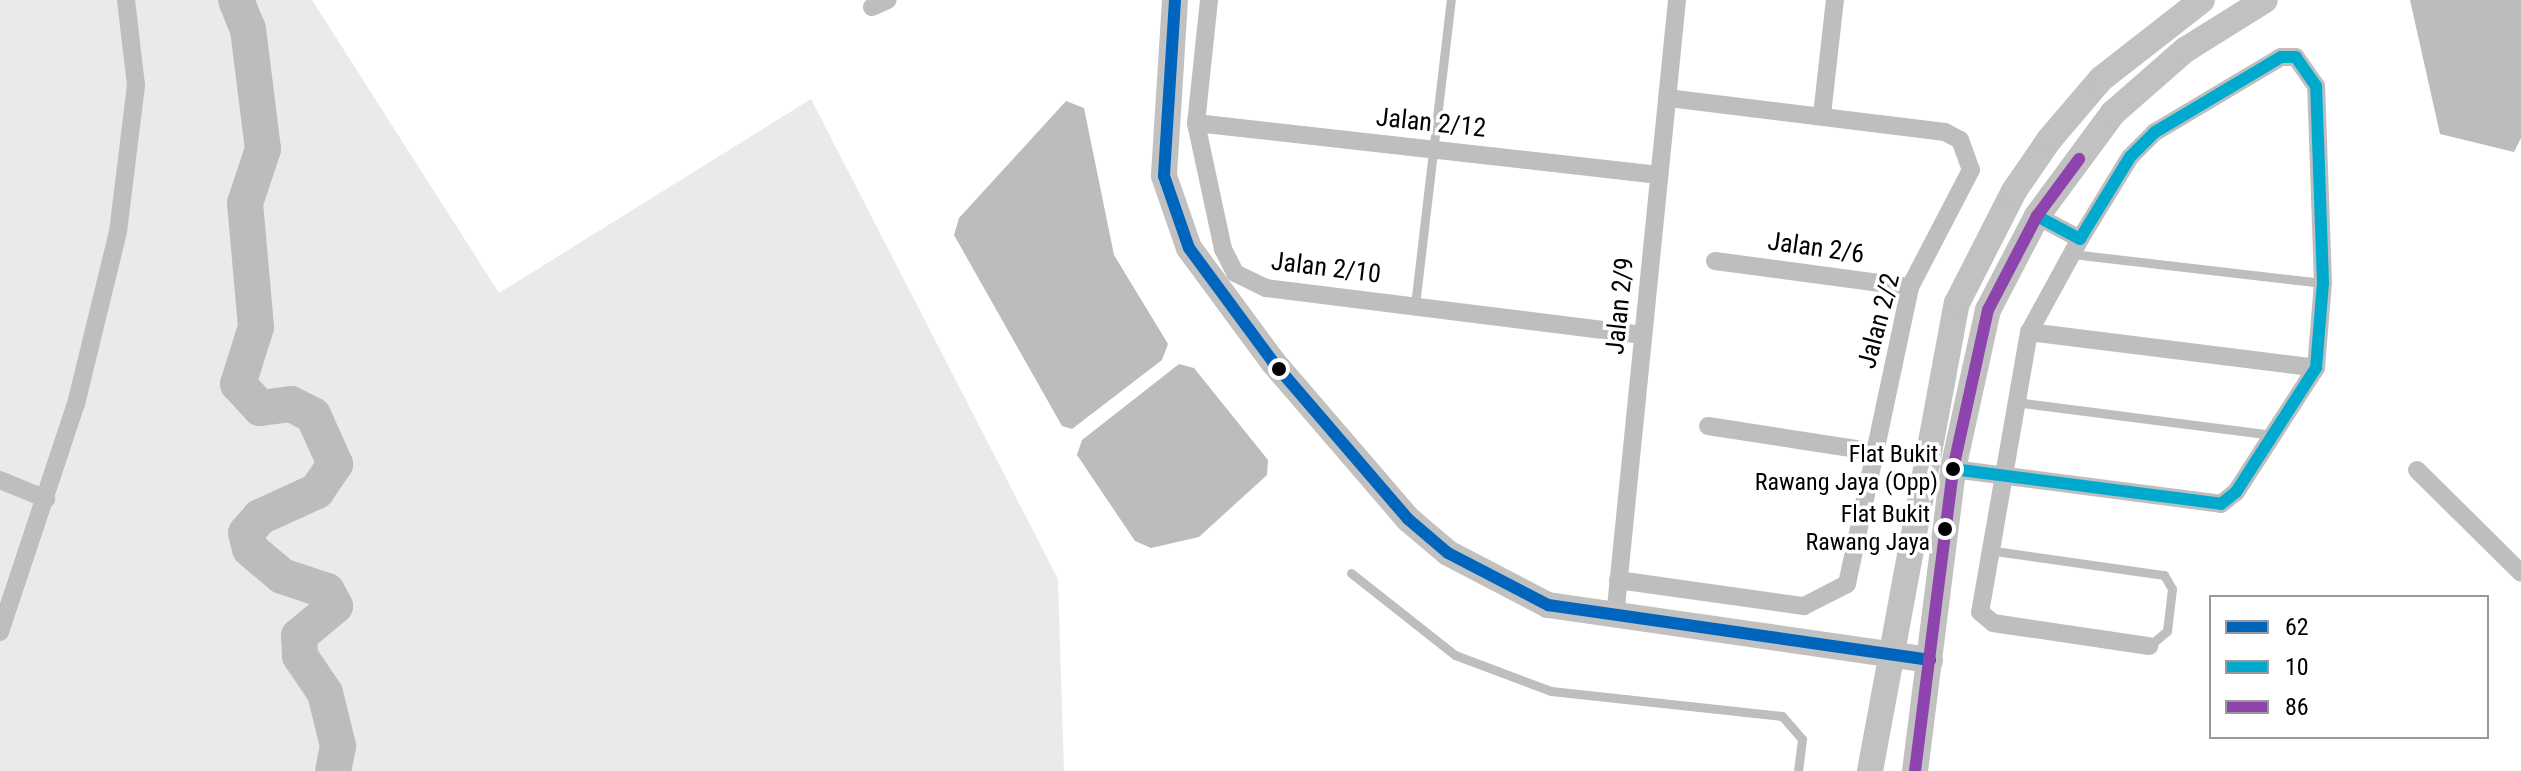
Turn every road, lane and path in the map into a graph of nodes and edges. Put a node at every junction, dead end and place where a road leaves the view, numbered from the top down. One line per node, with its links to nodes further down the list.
1 (126, 0): 31 (street)
2 (1175, 0): 36 (street)
3 (1209, 0): 11 (street, Jalan 2/10)
4 (1451, 0): 12 (lane)
5 (1676, 0): 9 (street, Jalan 2/9)
6 (1835, 0): 10 (street)
7 (2202, 0): 39 (street)
8 (2265, 0): 14 (street)
9 (1667, 98): 10 (street, Jalan 2/2); 13 (street, Jalan 2/9)
10 (1822, 115): 18 (street, Jalan 2/2)
11 (1196, 123): 12 (street, Jalan 2/12); 19 (street, Jalan 2/10)
12 (1435, 150): 13 (street, Jalan 2/12); 19 (lane)
13 (1659, 175): 21 (street, Jalan 2/9)
14 (2037, 216): 15 (street); 27 (street)
15 (2076, 247): 17 (lane); 17 (street); 20 (street)
16 (1715, 261): 18 (street, Jalan 2/6)
17 (2323, 283): 22 (street)
18 (1910, 287): 26 (street, Jalan 2/2)
19 (1415, 305): 21 (street, Jalan 2/10)
20 (2029, 332): 22 (street); 23 (street)
21 (1643, 335): 35 (street, Jalan 2/9)
22 (2316, 368): 25 (street)
23 (2011, 401): 25 (lane); 29 (street)
24 (1708, 426): 26 (street)
25 (2273, 435): 29 (street)
26 (1875, 452): 35 (street, Jalan 2/2)
27 (1953, 469): 29 (street); 40 (street)
28 (2417, 470): 34 (street)
29 (1999, 477): 32 (street)
30 (0, 480): 31 (street)
31 (46, 499): 37 (street)
32 (1988, 550): 38 (street); 38 (lane)
33 (1351, 573): 41 (lane)
34 (2521, 573)
35 (1618, 580): 36 (street, Jalan 2/9)
36 (1615, 617): 39 (street)
37 (0, 632)
38 (2149, 646)
39 (1886, 654): 40 (street); 42 (street)
40 (1930, 660): 43 (street)
41 (1798, 771)
42 (1870, 771)
43 (1915, 771)

